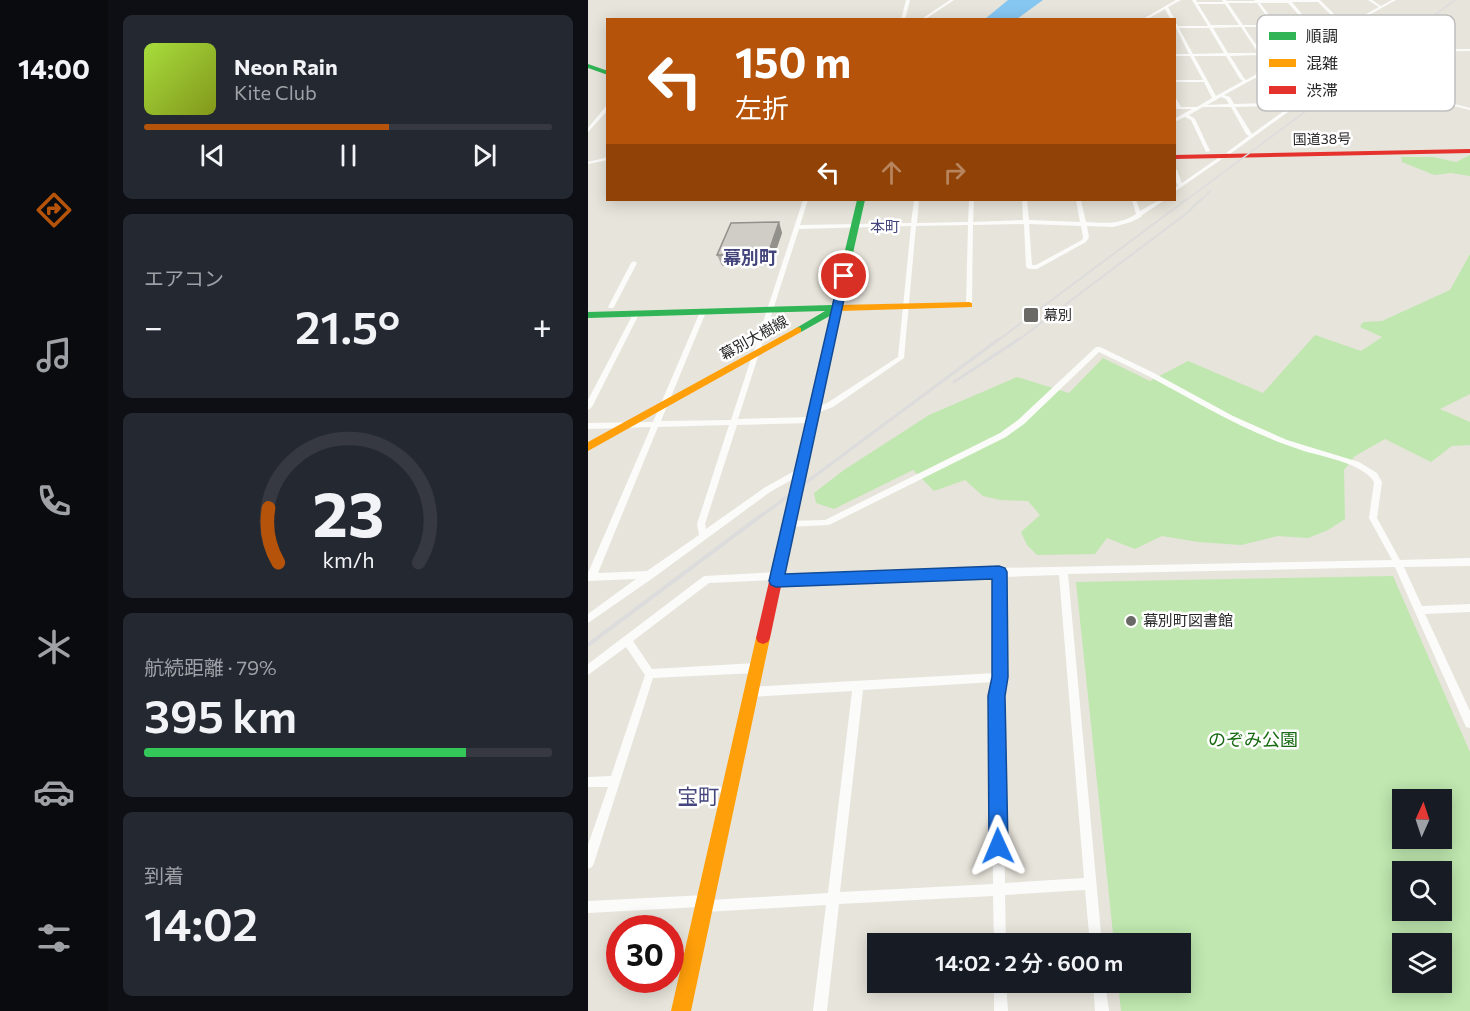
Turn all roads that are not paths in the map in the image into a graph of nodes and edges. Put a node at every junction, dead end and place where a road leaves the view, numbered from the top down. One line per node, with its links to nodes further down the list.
1 (908, 0): 17 (street)
2 (952, 0): 18 (street)
3 (1179, 0): 11 (street)
4 (1370, 0): 12 (street)
5 (1394, 0): 12 (street)
6 (1194, 1): 7 (street); 24 (street)
7 (1225, 1): 8 (street); 21 (street)
8 (1257, 1): 9 (street); 13 (street)
9 (1288, 1): 10 (street); 14 (street)
10 (1319, 1): 15 (street)
11 (1165, 7): 19 (street); 20 (street)
12 (1381, 7): 16 (street)
13 (1268, 15)
14 (1300, 15)
15 (1334, 15)
16 (1366, 15)
17 (904, 18)
18 (924, 18)
19 (1146, 18)
20 (1172, 18)
21 (1243, 26): 22 (street); 24 (street); 25 (street)
22 (1257, 26)
23 (1176, 27): 24 (street); 31 (street)
24 (1210, 27): 28 (street)
25 (1257, 48)
26 (1455, 50): 27 (street)
27 (1470, 50)
28 (1226, 54): 29 (street); 31 (street); 37 (street)
29 (1257, 54)
30 (1176, 55): 31 (street)
31 (1192, 55): 36 (street)
32 (588, 66): 33 (main road)
33 (606, 72)
34 (1256, 77): 37 (street)
35 (1176, 81): 36 (street)
36 (1205, 81): 39 (street)
37 (1246, 82): 38 (street)
38 (1222, 96): 39 (street); 40 (street)
39 (1215, 99): 42 (street)
40 (1232, 105): 41 (street); 42 (street); 53 (street)
41 (1257, 105)
42 (1204, 106): 45 (street)
43 (1455, 106): 47 (street)
44 (1177, 108): 45 (street)
45 (1196, 108): 50 (street)
46 (606, 109): 52 (street)
47 (1470, 110)
48 (1286, 111): 49 (street)
49 (1283, 113): 53 (street)
50 (1186, 115): 51 (street); 54 (street)
51 (1176, 120)
52 (588, 131)
53 (1252, 136): 56 (street)
54 (1208, 151)
55 (1470, 151): 56 (main road, 国道38号)
56 (1232, 155): 57 (main road, 国道38号)
57 (1176, 157)
58 (606, 158): 60 (street)
59 (1220, 159): 62 (street)
60 (588, 163)
61 (1176, 174): 62 (street)
62 (1181, 186): 63 (street)
63 (1176, 190)
64 (805, 201): 78 (street)
65 (861, 201): 77 (main road)
66 (916, 201): 75 (street)
67 (971, 201): 74 (street)
68 (1025, 201): 73 (street)
69 (1079, 201): 76 (street)
70 (1134, 201): 72 (street)
71 (1161, 201): 72 (street)
72 (1139, 216): 76 (street)
73 (1027, 222): 74 (street); 76 (street); 76 (street)
74 (970, 223): 75 (street); 80 (street)
75 (913, 224): 77 (street); 81 (street)
76 (1083, 224)
77 (855, 226): 78 (street); 83 (main road)
78 (797, 227): 84 (street)
79 (634, 263): 82 (street)
80 (969, 305): 81 (main road)
81 (904, 307): 83 (main road); 91 (street)
82 (611, 308)
83 (836, 309): 84 (main road); 88 (main road, 幕別大樹線); 91 (main road)
84 (768, 310): 85 (main road); 88 (street)
85 (703, 312): 86 (main road); 89 (street)
86 (636, 314): 87 (main road); 90 (street)
87 (588, 315)
88 (756, 354): 89 (main road, 幕別大樹線); 92 (street)
89 (664, 405): 93 (street); 94 (main road, 幕別大樹線)
90 (588, 408)
91 (813, 415): 92 (street); 97 (main road)
92 (732, 422): 93 (street); 99 (street)
93 (656, 424): 94 (street); 105 (street)
94 (628, 425): 95 (street); 96 (main road, 幕別大樹線)
95 (588, 426)
96 (588, 447)
97 (799, 472): 98 (main road); 99 (street)
98 (788, 524): 101 (street); 106 (main road)
99 (703, 536): 104 (street)
100 (1470, 562): 101 (street)
101 (1398, 565): 102 (street); 108 (street)
102 (1063, 571): 103 (street); 121 (street)
103 (999, 572): 106 (street); 114 (street)
104 (650, 574): 105 (street); 109 (street)
105 (590, 577)
106 (776, 579): 110 (street); 111 (main road)
107 (1470, 608): 108 (street)
108 (1418, 610): 117 (street)
109 (588, 619)
110 (627, 640): 112 (street); 113 (street)
111 (756, 668): 113 (street); 116 (main road)
112 (588, 670)
113 (650, 674): 118 (street)
114 (1000, 677): 115 (street); 122 (street)
115 (858, 686): 116 (street); 123 (street)
116 (750, 692): 124 (main road)
117 (1470, 723)
118 (615, 781): 119 (street); 120 (street)
119 (588, 782)
120 (588, 863)
121 (1091, 884): 122 (street); 127 (street)
122 (999, 889): 123 (street); 126 (street)
123 (833, 899): 124 (street); 131 (street)
124 (704, 904): 125 (street); 130 (main road)
125 (588, 907)
126 (1000, 933)
127 (1095, 933)
128 (1000, 993): 132 (street)
129 (1100, 993): 133 (street)
130 (681, 1011)
131 (820, 1011)
132 (1001, 1011)
133 (1102, 1011)

